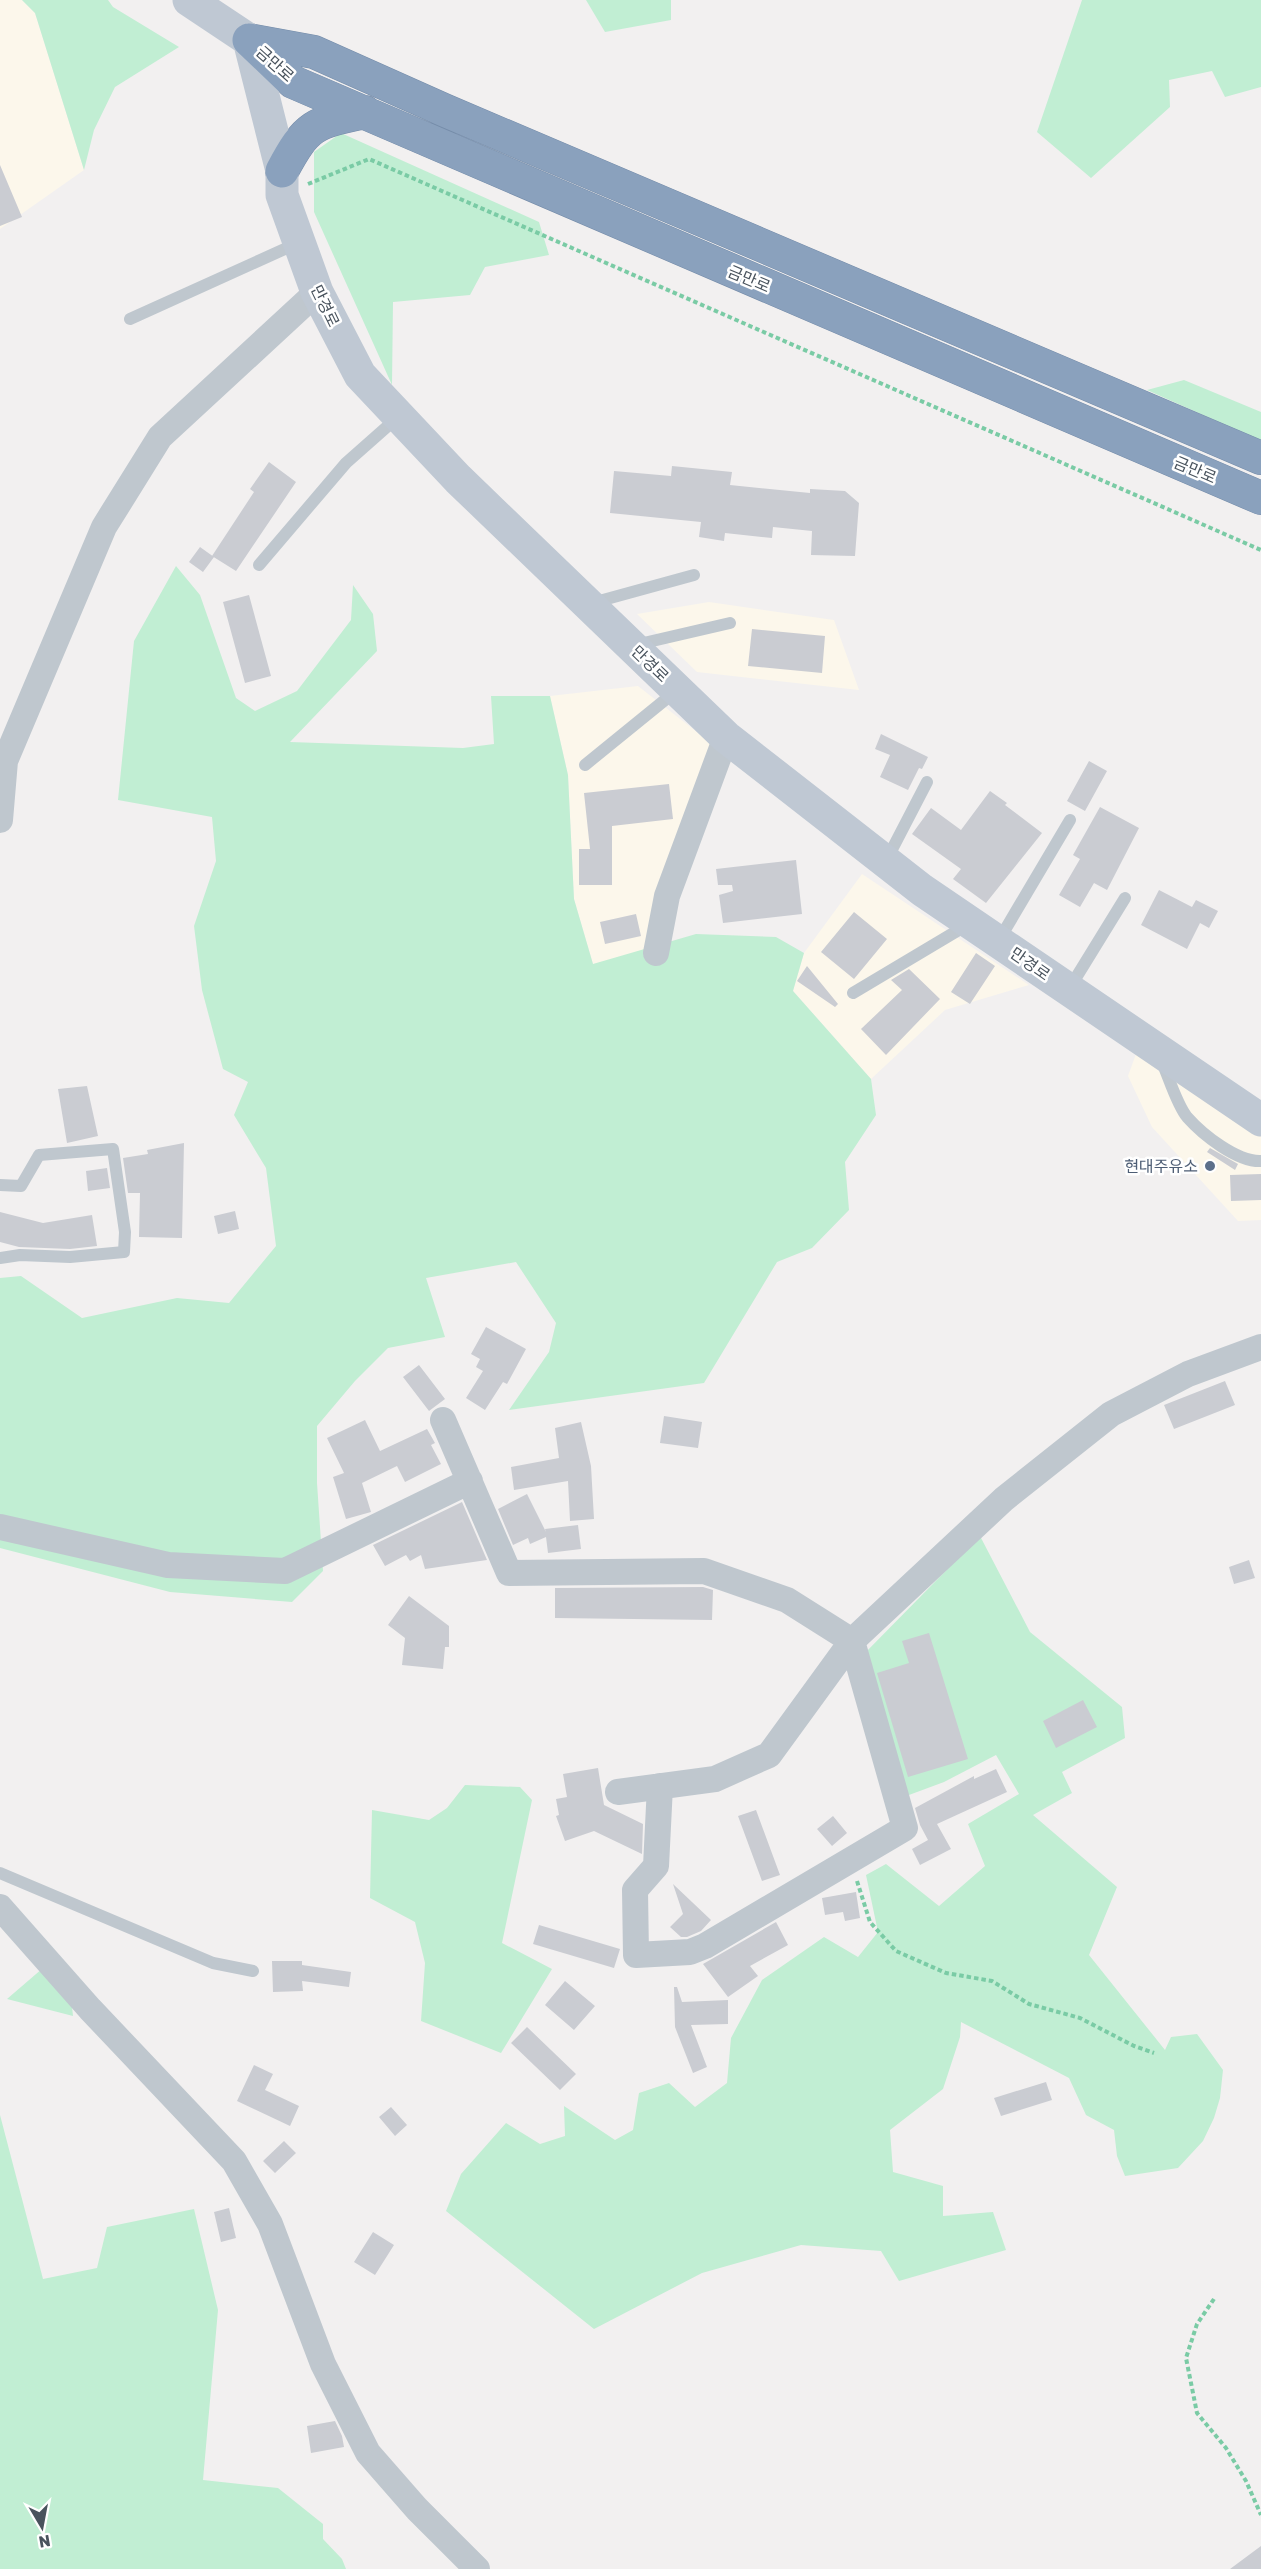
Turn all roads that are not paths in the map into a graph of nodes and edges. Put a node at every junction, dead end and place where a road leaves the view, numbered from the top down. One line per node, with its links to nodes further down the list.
1 (189, 0): 2 (street, 금만로)
2 (249, 40): 3 (highway, 금만로); 4 (street, 만경로); 9 (highway, 금만로)
3 (365, 112): 4 (highway); 10 (highway, 금만로)
4 (282, 183): 5 (street, 만경로)
5 (299, 242): 6 (street, 만경로); 7 (lane)
6 (317, 292): 8 (street, 만경로); 20 (street)
7 (130, 319)
8 (399, 417): 11 (lane); 13 (street, 만경로)
9 (1261, 458)
10 (1261, 498)
11 (259, 565)
12 (694, 576): 13 (lane)
13 (588, 604): 15 (street, 만경로)
14 (730, 623): 15 (lane)
15 (631, 646): 16 (street, 만경로)
16 (677, 690): 17 (street, 만경로); 18 (lane)
17 (726, 737): 22 (street, 만경로); 26 (street)
18 (585, 765)
19 (927, 782): 22 (lane)
20 (0, 820)
21 (1070, 820): 25 (lane)
22 (885, 862): 24 (street, 만경로)
23 (1125, 898): 27 (lane)
24 (971, 923): 25 (street, 만경로); 28 (lane)
25 (998, 942): 27 (street, 만경로)
26 (657, 953)
27 (1068, 990): 29 (street, 만경로)
28 (853, 993)
29 (1157, 1052): 30 (street, 만경로); 31 (lane)
30 (1261, 1120)
31 (1261, 1161)
32 (0, 1185): 33 (lane)
33 (0, 1258)
34 (1261, 1347): 38 (street)
35 (443, 1420): 36 (street)
36 (470, 1481): 37 (street); 38 (street)
37 (0, 1527)
38 (852, 1641): 39 (street); 39 (street)
39 (660, 1786): 40 (street)
40 (618, 1792)
41 (0, 1873): 43 (lane)
42 (0, 1907): 44 (street)
43 (254, 1971)
44 (477, 2569)

